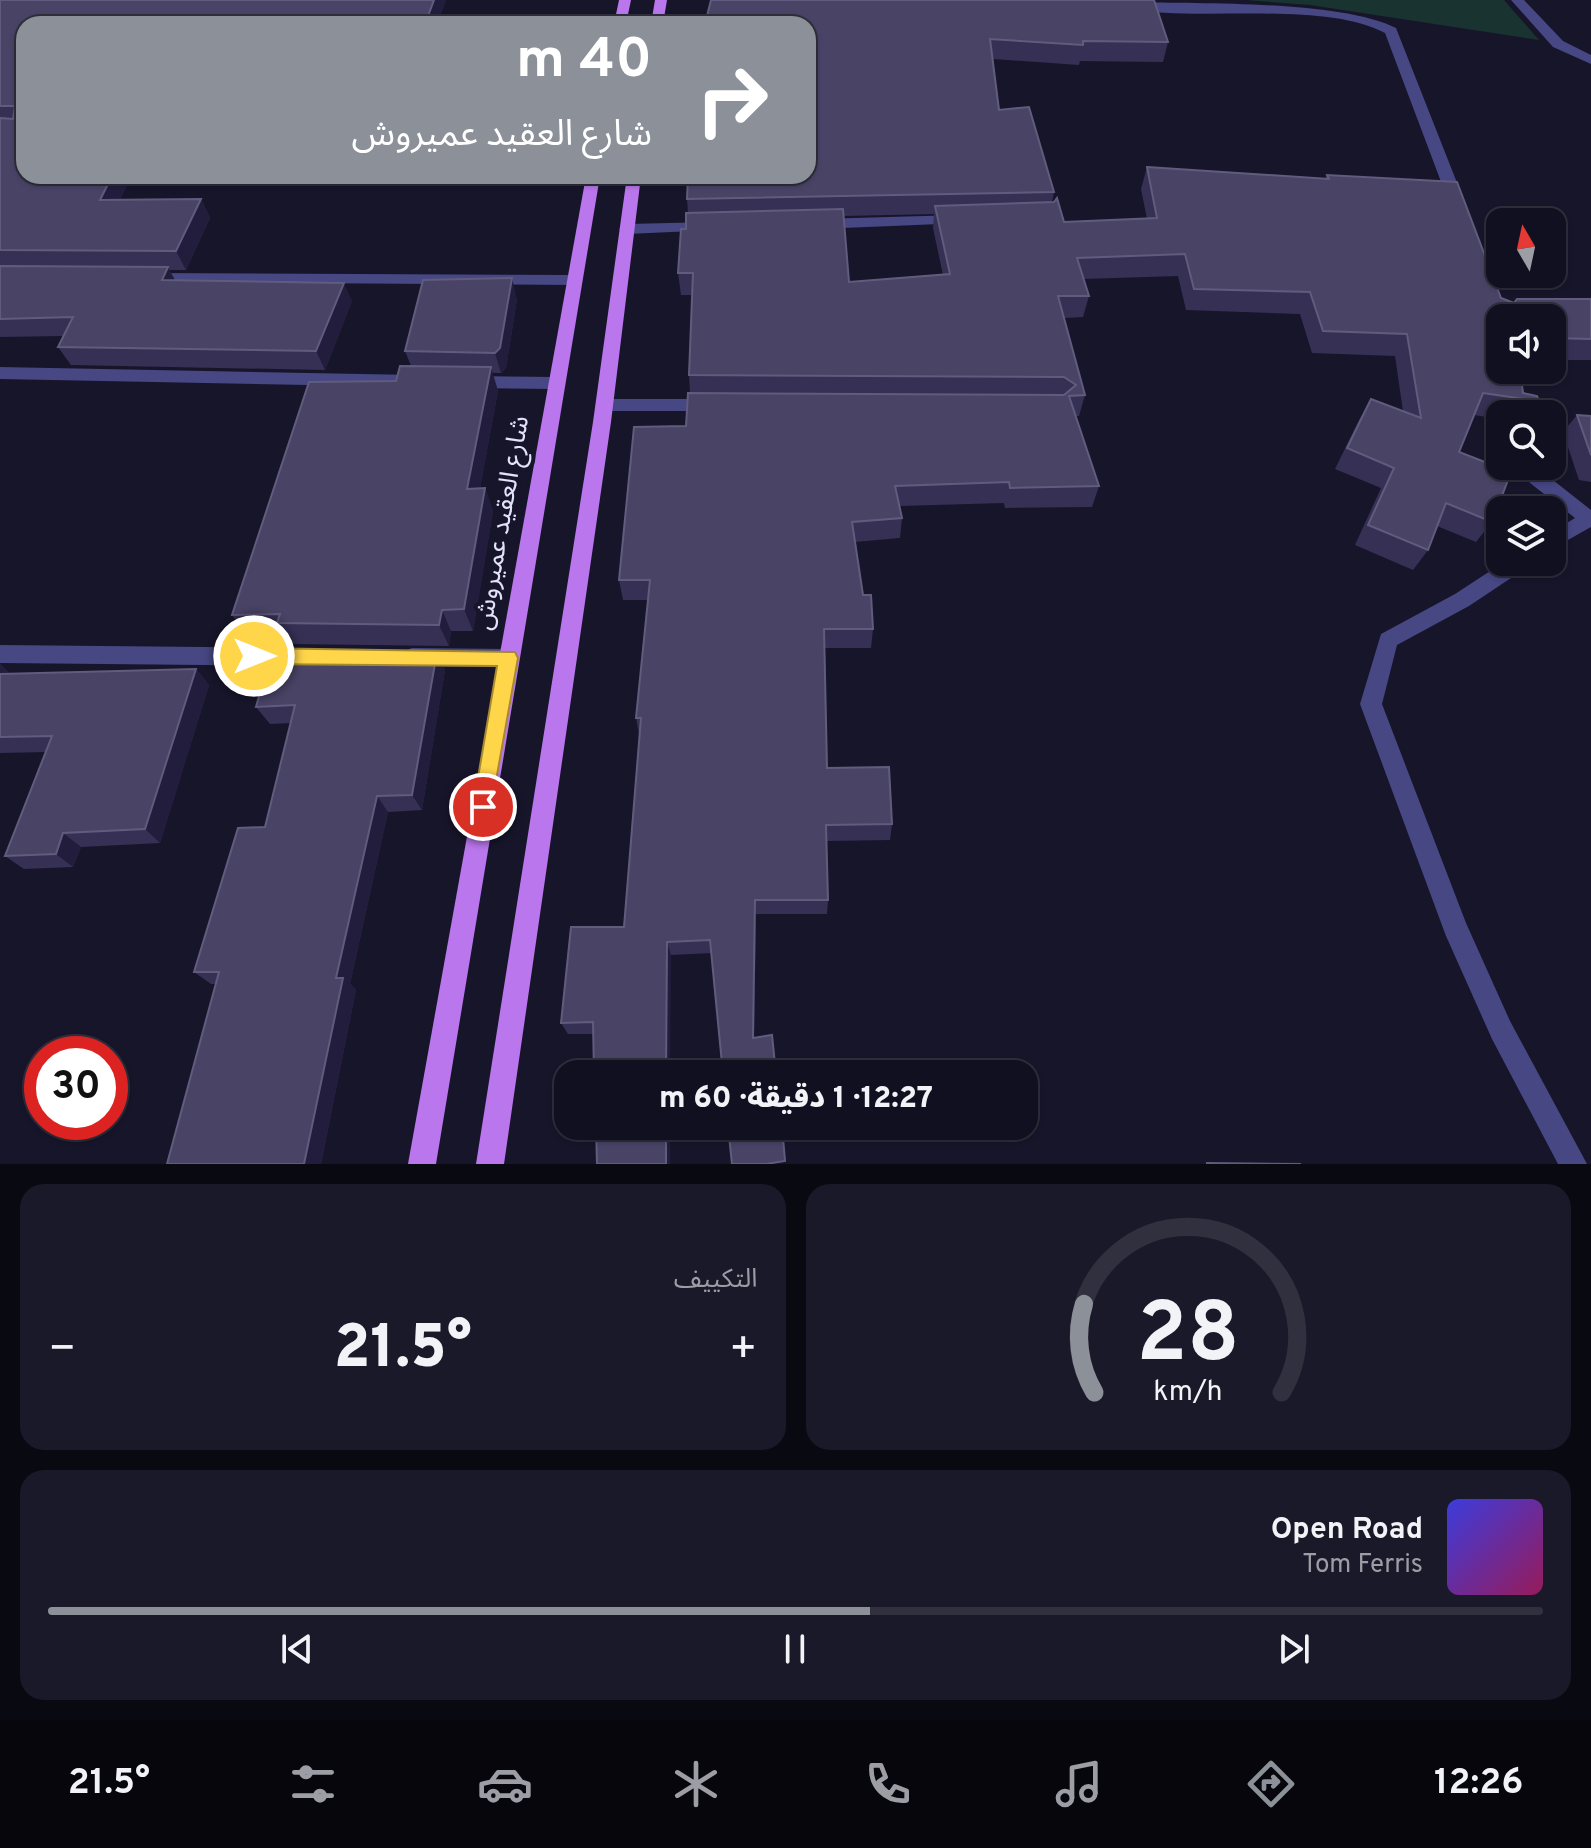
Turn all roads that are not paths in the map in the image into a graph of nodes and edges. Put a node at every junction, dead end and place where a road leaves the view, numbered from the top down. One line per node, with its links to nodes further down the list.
1 (1517, 0): 3 (street)
2 (1122, 6): 6 (street)
3 (1591, 60)
4 (592, 184): 12 (main road, شارع العقيد عميروش)
5 (633, 184): 10 (main road)
6 (1462, 216)
7 (982, 220): 8 (street)
8 (797, 225)
9 (735, 226): 10 (street)
10 (627, 229): 15 (main road)
11 (128, 278): 12 (street)
12 (575, 280): 14 (main road, شارع العقيد عميروش)
13 (0, 373): 14 (street)
14 (555, 383): 24 (main road, شارع العقيد عميروش)
15 (604, 405): 16 (street); 26 (main road)
16 (729, 405)
17 (1540, 480): 18 (street)
18 (1590, 519): 19 (street)
19 (1566, 533)
20 (1498, 576): 27 (street)
21 (0, 654): 22 (street)
22 (318, 657)
23 (397, 657): 24 (street)
24 (508, 658): 25 (main road, شارع العقيد عميروش)
25 (422, 1164)
26 (490, 1164)
27 (1573, 1164)

